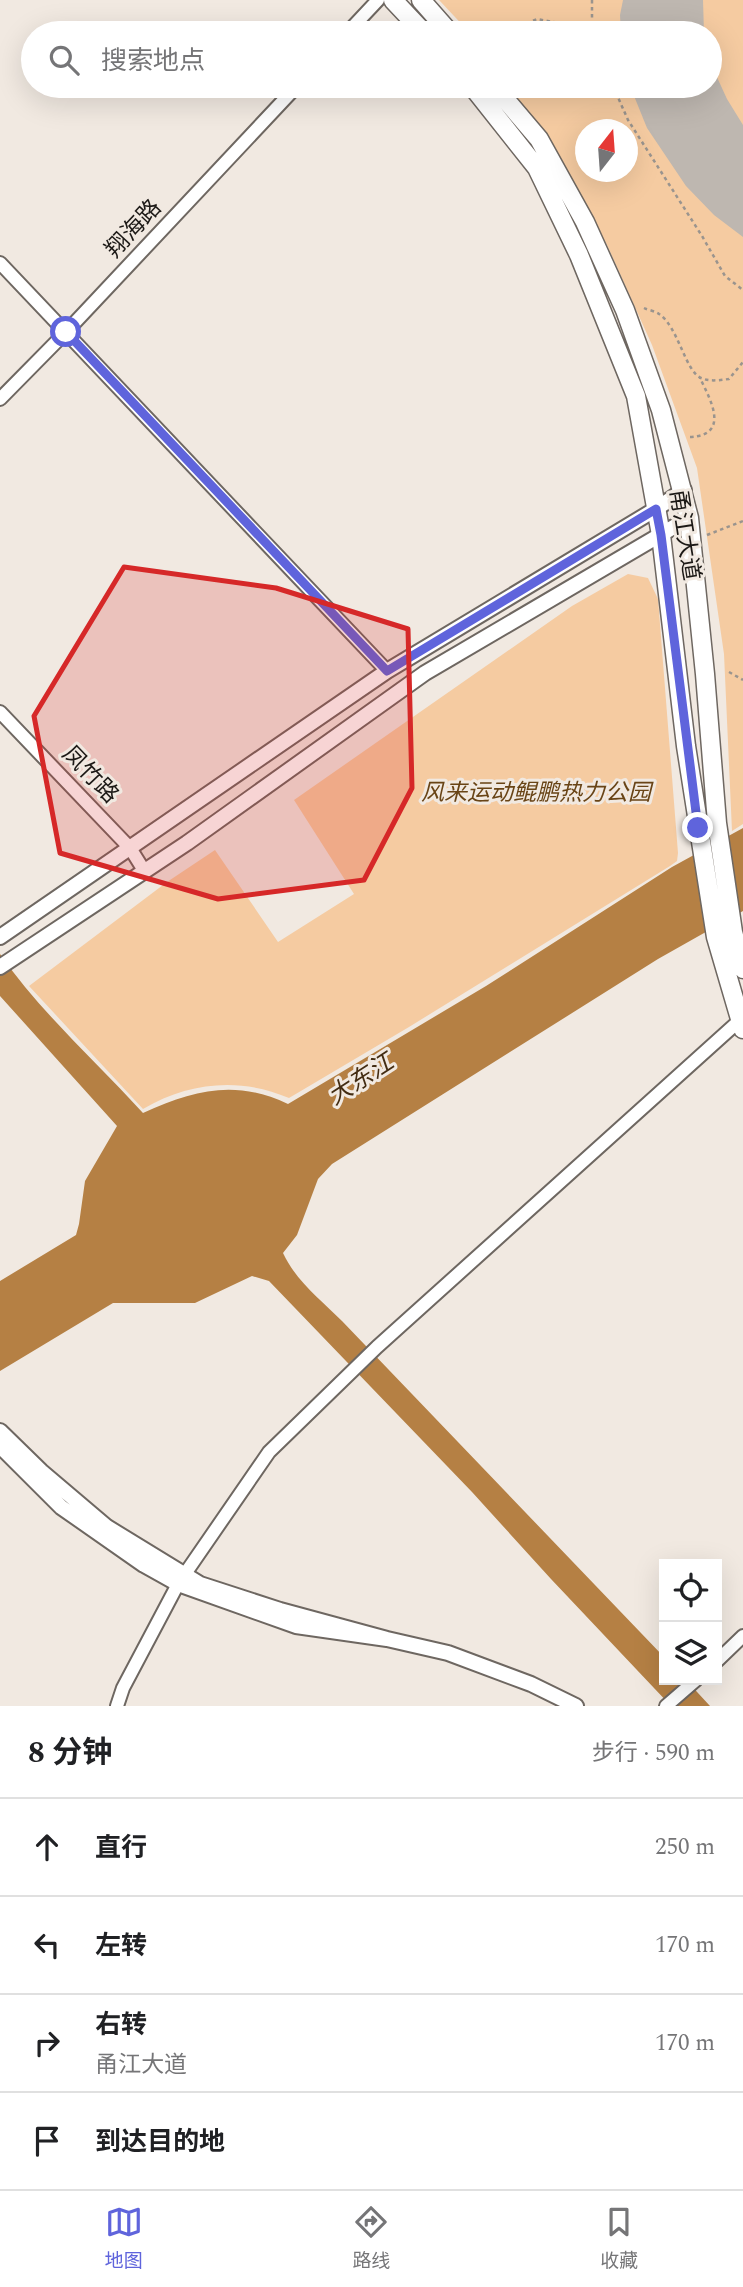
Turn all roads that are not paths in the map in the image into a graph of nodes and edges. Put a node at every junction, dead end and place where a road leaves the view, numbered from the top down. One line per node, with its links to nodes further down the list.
1 (378, 0): 4 (street)
2 (393, 0): 5 (main road)
3 (421, 0): 6 (main road)
4 (358, 21)
5 (413, 21)
6 (439, 21)
7 (287, 98): 11 (street, 翔海路)
8 (482, 98): 14 (main road, 甬江大道)
9 (504, 98): 13 (main road, 甬江大道)
10 (0, 263): 11 (street)
11 (66, 332): 12 (street, 翔海路); 17 (street)
12 (0, 399)
13 (684, 490): 14 (street); 15 (main road, 甬江大道)
14 (656, 509): 16 (main road, 甬江大道); 17 (street)
15 (689, 518): 16 (street); 23 (main road, 甬江大道)
16 (661, 535): 20 (street); 24 (main road, 甬江大道)
17 (387, 671): 19 (street)
18 (0, 712): 19 (street, 凤竹路)
19 (130, 848): 20 (street, 凤竹路); 21 (street)
20 (145, 872): 22 (street)
21 (3, 935)
22 (0, 967)
23 (743, 969)
24 (741, 1025): 27 (street)
25 (0, 1431): 27 (street)
26 (0, 1446): 27 (street)
27 (182, 1579): 32 (street); 33 (street)
28 (743, 1636): 29 (street)
29 (722, 1656)
30 (690, 1685): 31 (street)
31 (669, 1703)
32 (117, 1706)
33 (576, 1706)

